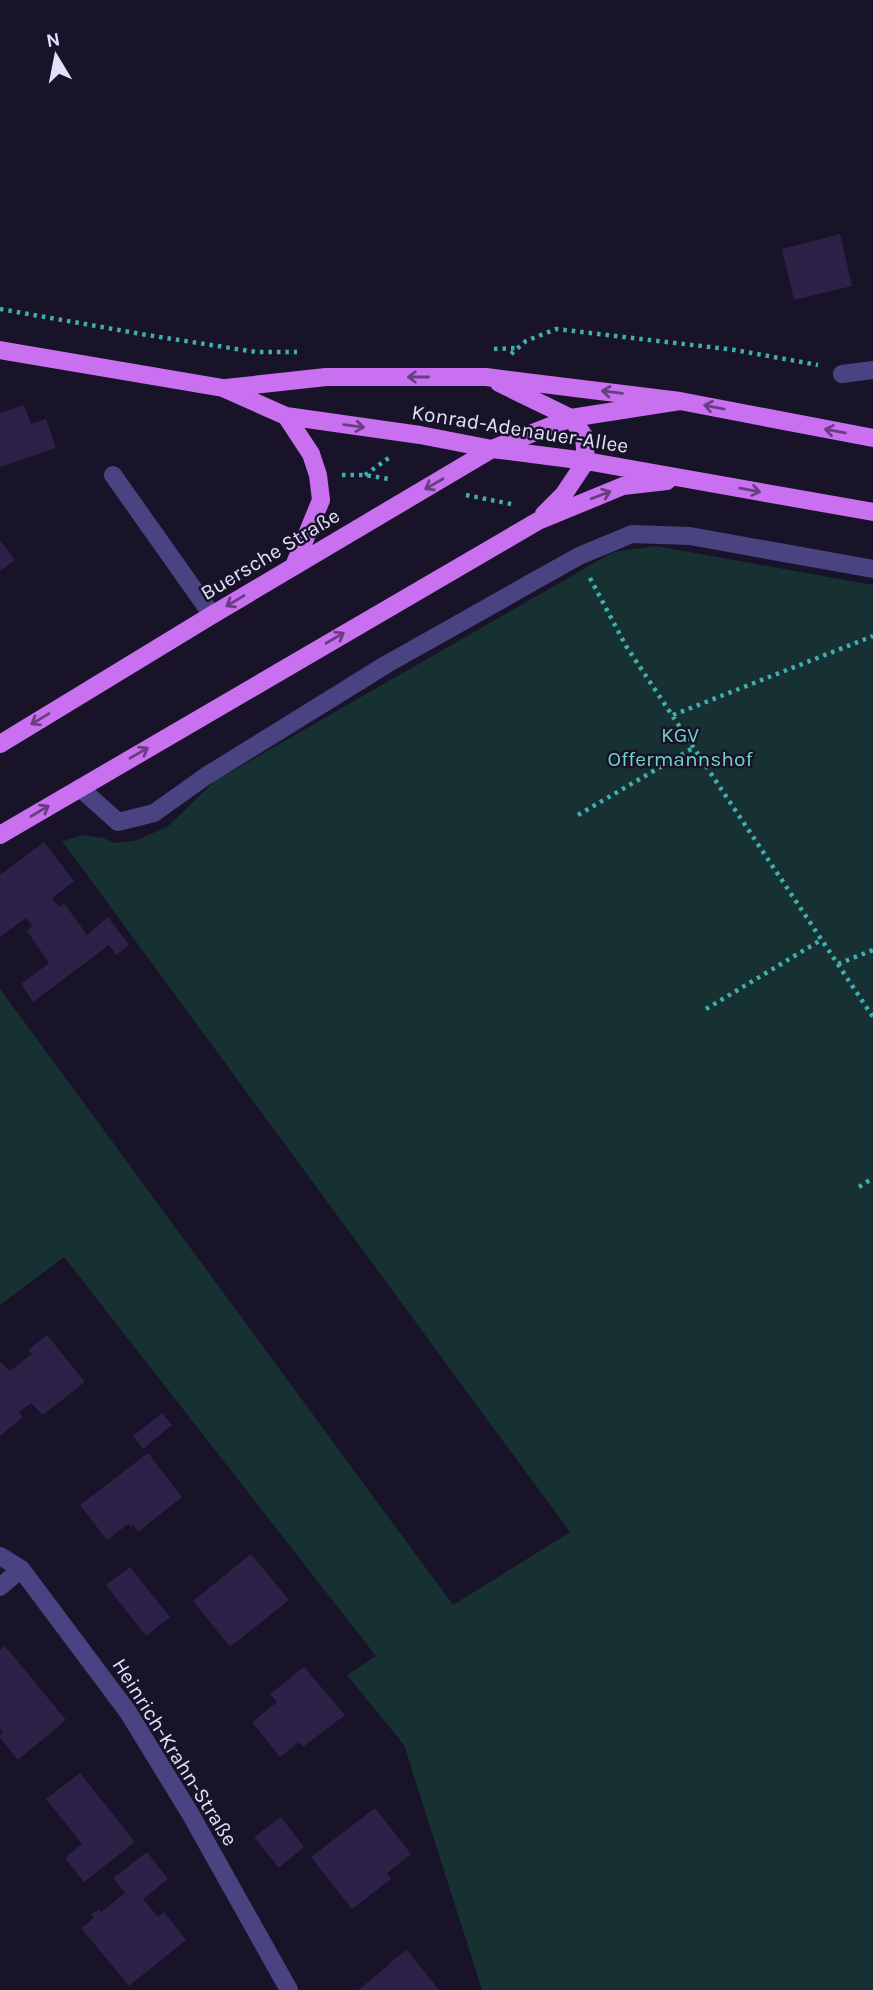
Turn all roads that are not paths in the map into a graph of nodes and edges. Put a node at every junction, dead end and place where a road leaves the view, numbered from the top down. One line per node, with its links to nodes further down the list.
1 (0, 349): 5 (main road, Konrad-Adenauer-Allee)
2 (873, 370): 3 (street)
3 (842, 374)
4 (486, 377): 5 (main road, Konrad-Adenauer-Allee, one-way to 5); 6 (main road, Konrad-Adenauer-Allee, one-way to 4); 8 (main road)
5 (223, 388): 7 (main road, Konrad-Adenauer-Allee)
6 (680, 401): 8 (main road, Buersche Straße); 9 (main road, Konrad-Adenauer-Allee, one-way to 6)
7 (286, 416): 10 (main road, Konrad-Adenauer-Allee, one-way to 10); 16 (main road)
8 (571, 418): 10 (main road, Buersche Straße); 11 (main road)
9 (873, 438)
10 (492, 449): 11 (main road, Konrad-Adenauer-Allee); 16 (main road, Buersche Straße, one-way to 16)
11 (586, 461): 13 (main road, Konrad-Adenauer-Allee); 15 (main road)
12 (113, 475): 18 (street)
13 (685, 479): 14 (main road, Konrad-Adenauer-Allee, one-way to 14); 15 (main road, one-way to 13)
14 (873, 512)
15 (542, 516): 20 (main road, one-way to 15)
16 (294, 566): 18 (main road, Buersche Straße, one-way to 18)
17 (873, 569): 20 (street)
18 (212, 615): 19 (main road, Buersche Straße, one-way to 19)
19 (0, 744)
20 (80, 788): 21 (main road, one-way to 20)
21 (0, 835)
22 (0, 1556): 23 (street, Heinrich-Krahn-Straße)
23 (21, 1569): 24 (street); 25 (street, Heinrich-Krahn-Straße)
24 (0, 1587)
25 (285, 1988)

